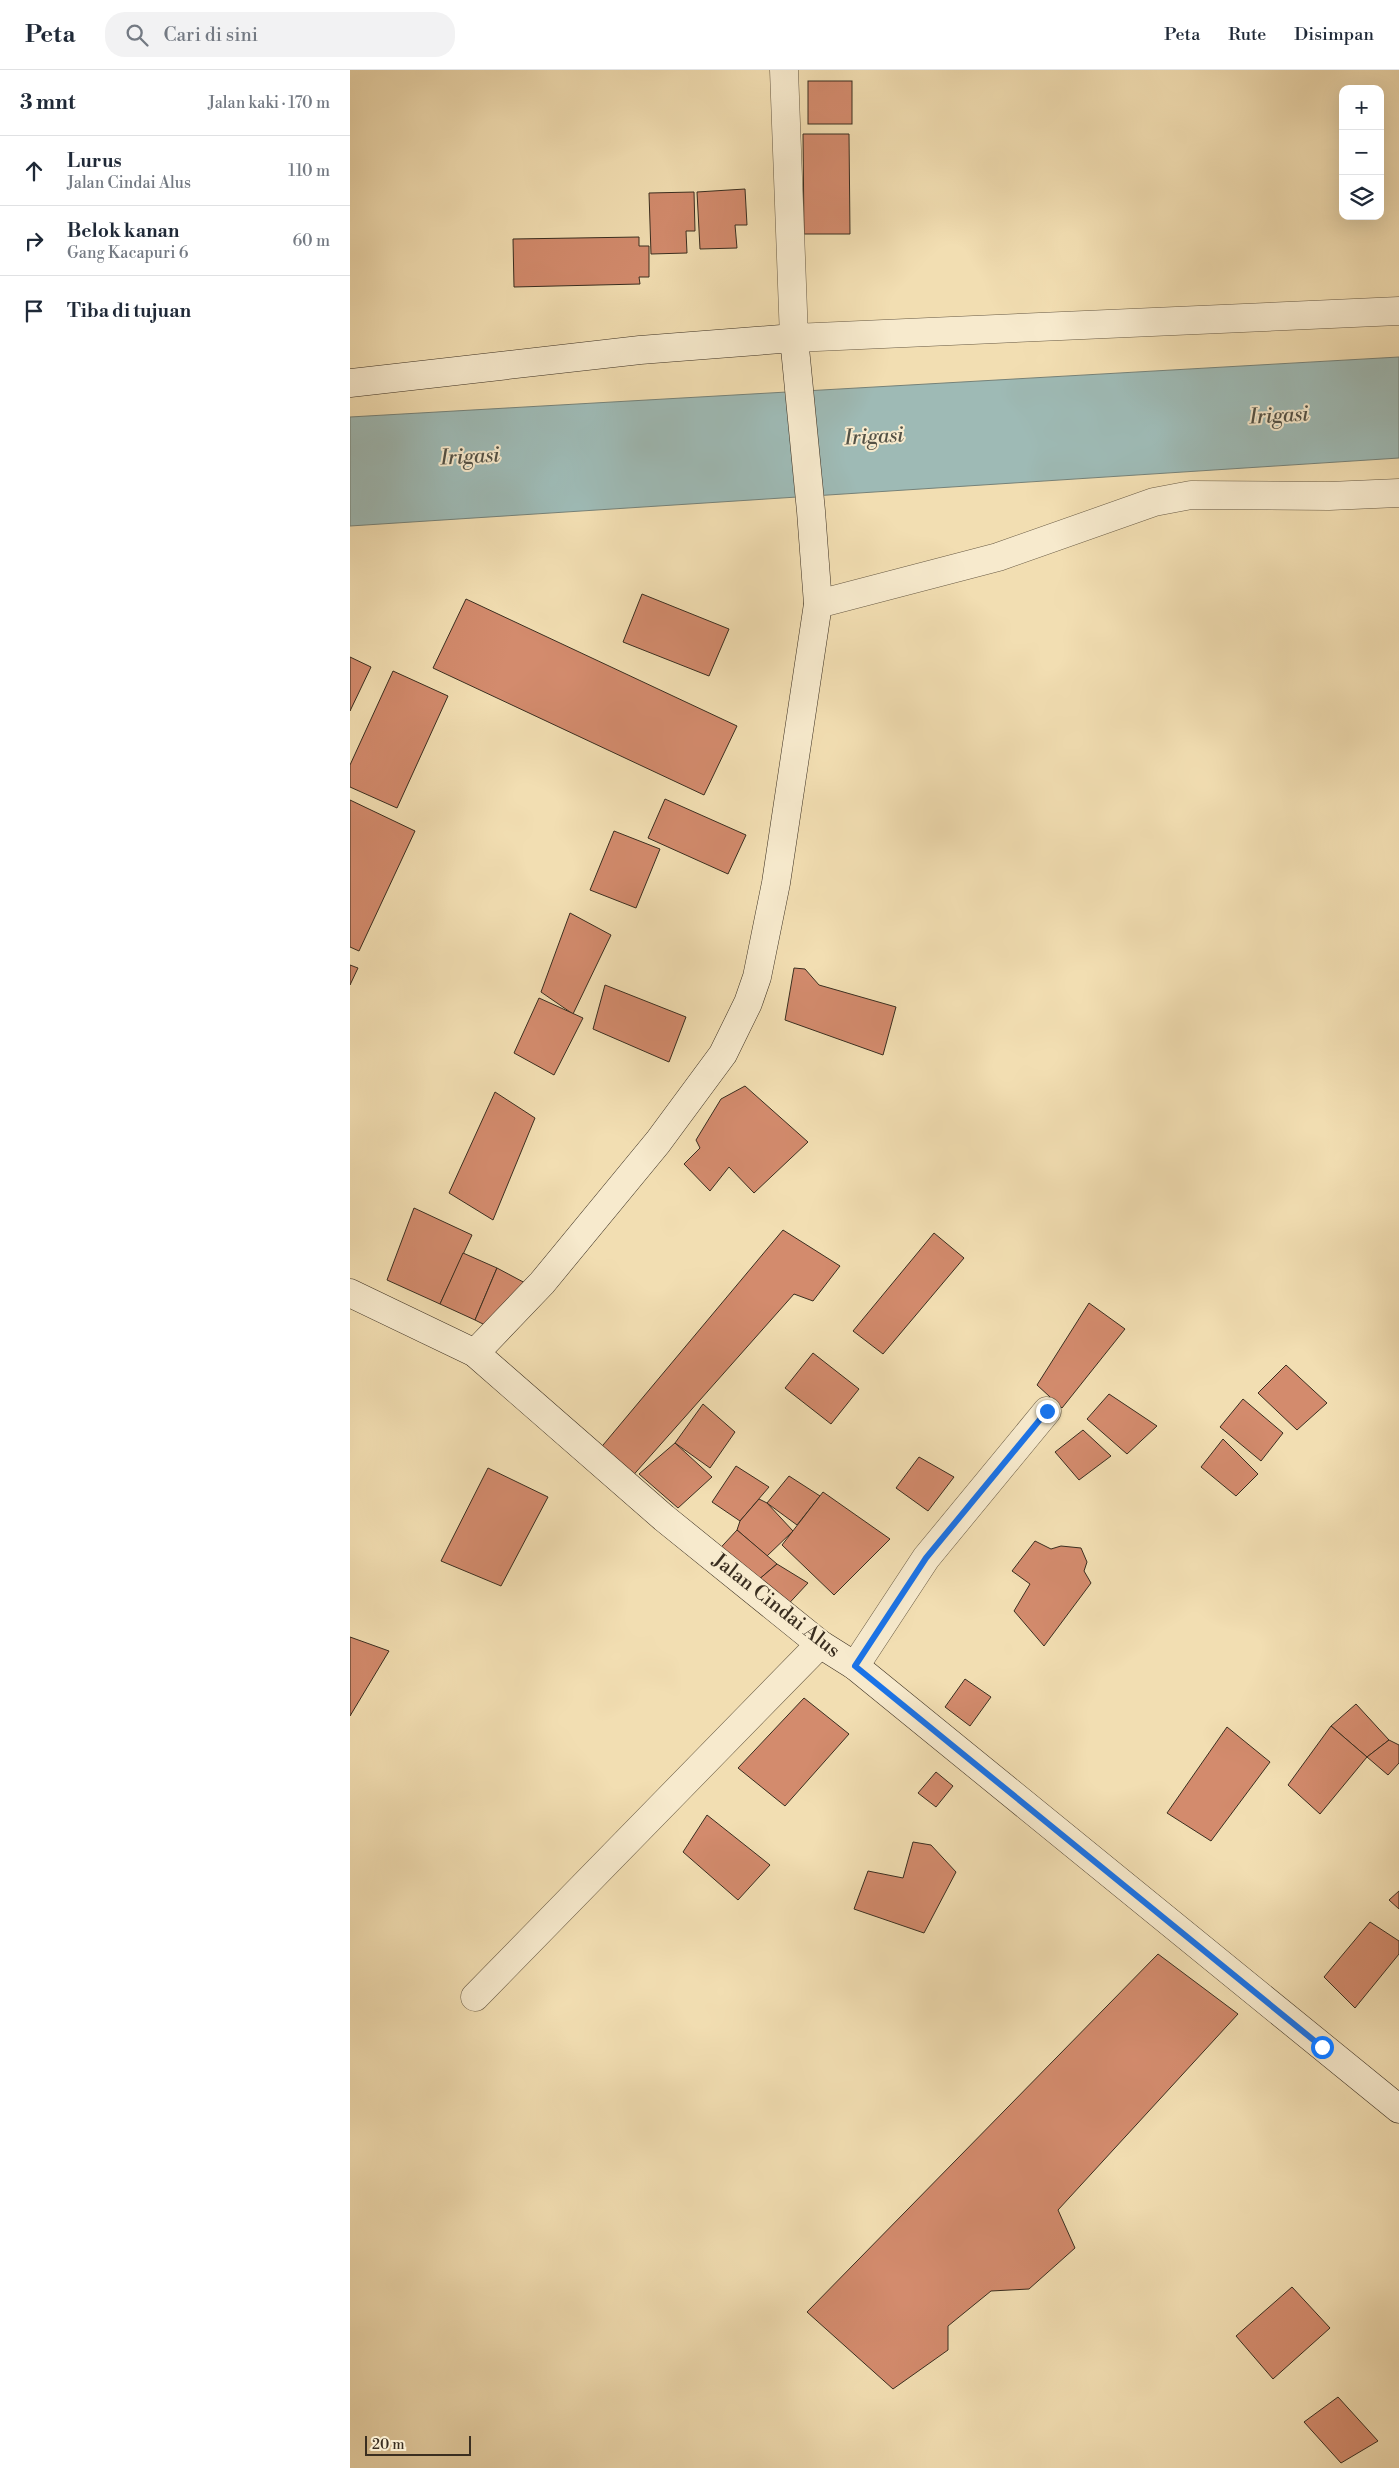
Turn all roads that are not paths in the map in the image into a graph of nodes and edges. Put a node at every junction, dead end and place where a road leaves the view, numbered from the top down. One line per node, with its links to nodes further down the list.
1 (784, 70): 3 (street)
2 (1399, 311): 3 (street)
3 (794, 338): 4 (street); 8 (street)
4 (350, 383)
5 (1399, 493): 6 (street)
6 (1329, 496): 7 (street); 8 (street)
7 (1399, 499)
8 (818, 604): 10 (street)
9 (350, 1293): 10 (street, Jalan Cindai Alus)
10 (475, 1353): 12 (street, Jalan Cindai Alus)
11 (1047, 1411): 13 (street)
12 (820, 1644): 13 (street, Jalan Cindai Alus); 14 (street)
13 (855, 1666): 15 (street, Jalan Cindai Alus)
14 (475, 1997)
15 (1399, 2109)

